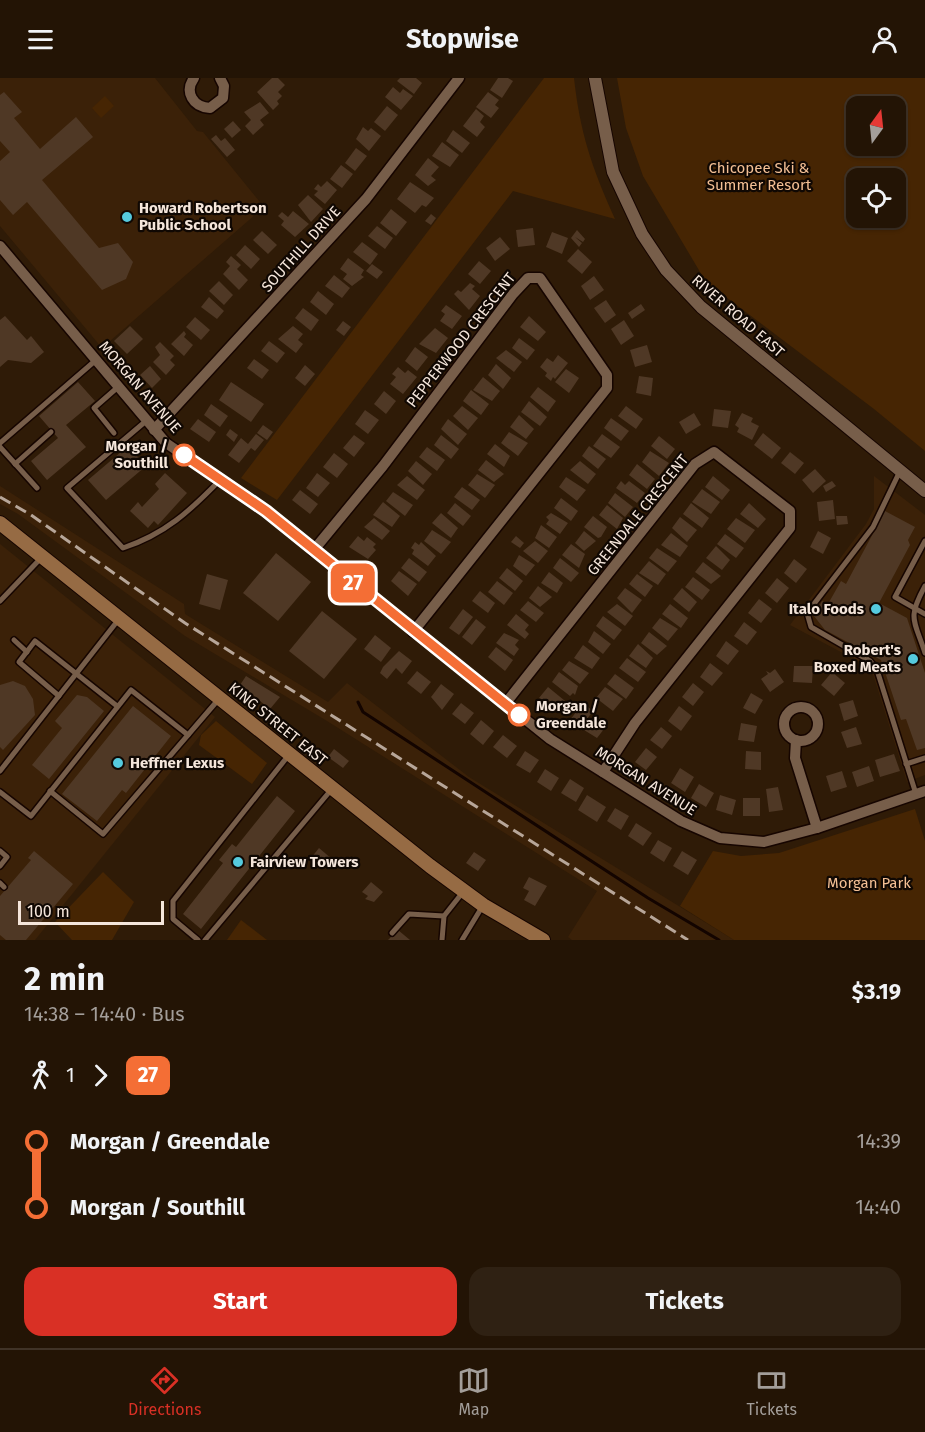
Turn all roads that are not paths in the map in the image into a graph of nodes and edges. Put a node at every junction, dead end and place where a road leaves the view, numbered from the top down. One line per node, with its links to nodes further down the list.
1 (194, 78): 4 (street)
2 (459, 78): 9 (street, SOUTHILL DRIVE)
3 (595, 78): 14 (street, RIVER ROAD EAST)
4 (222, 79)
5 (0, 246): 6 (street, MORGAN AVENUE)
6 (96, 360): 7 (street, MORGAN AVENUE); 12 (lane)
7 (118, 387): 8 (street, MORGAN AVENUE); 11 (lane)
8 (146, 421): 9 (street, MORGAN AVENUE); 15 (lane)
9 (154, 430): 15 (street, MORGAN AVENUE)
10 (51, 432): 13 (lane)
11 (114, 433)
12 (0, 445): 13 (lane)
13 (15, 464): 16 (lane)
14 (900, 471): 17 (street, RIVER ROAD EAST); 40 (lane)
15 (220, 480): 20 (street, MORGAN AVENUE)
16 (37, 488)
17 (925, 491)
18 (0, 523): 21 (main road, KING STREET EAST)
19 (925, 541): 24 (lane)
20 (313, 551): 27 (street, MORGAN AVENUE); 27 (street, PEPPERWOOD CRESCENT)
21 (42, 556): 23 (lane); 26 (main road, KING STREET EAST)
22 (925, 586): 24 (lane)
23 (0, 601)
24 (913, 608): 25 (lane); 30 (lane)
25 (925, 614)
26 (119, 619): 31 (lane); 33 (main road, KING STREET EAST)
27 (413, 632): 34 (street, MORGAN AVENUE)
28 (14, 640): 29 (lane)
29 (27, 652): 31 (lane); 32 (lane)
30 (925, 652)
31 (76, 675): 32 (lane); 35 (lane)
32 (59, 696): 41 (lane)
33 (219, 698): 36 (lane); 38 (main road, KING STREET EAST)
34 (505, 704): 42 (street, MORGAN AVENUE); 42 (street, GREENDALE CRESCENT)
35 (117, 706): 36 (lane); 44 (lane)
36 (188, 735): 44 (lane)
37 (796, 740): 47 (street)
38 (289, 754): 43 (main road, KING STREET EAST); 54 (lane)
39 (925, 758): 40 (lane)
40 (906, 764): 46 (lane)
41 (0, 771)
42 (603, 772): 47 (street, MORGAN AVENUE)
43 (332, 788): 50 (main road, KING STREET EAST); 55 (lane)
44 (50, 791): 45 (lane)
45 (0, 792)
46 (920, 793): 47 (street, MORGAN AVENUE)
47 (817, 828)
48 (0, 851): 49 (lane)
49 (0, 866)
50 (463, 892): 51 (main road, KING STREET EAST); 52 (lane)
51 (483, 905): 57 (lane); 58 (main road, KING STREET EAST)
52 (444, 916): 53 (lane); 56 (lane)
53 (392, 933)
54 (198, 940)
55 (205, 940)
56 (442, 940)
57 (462, 940)
58 (543, 940)

